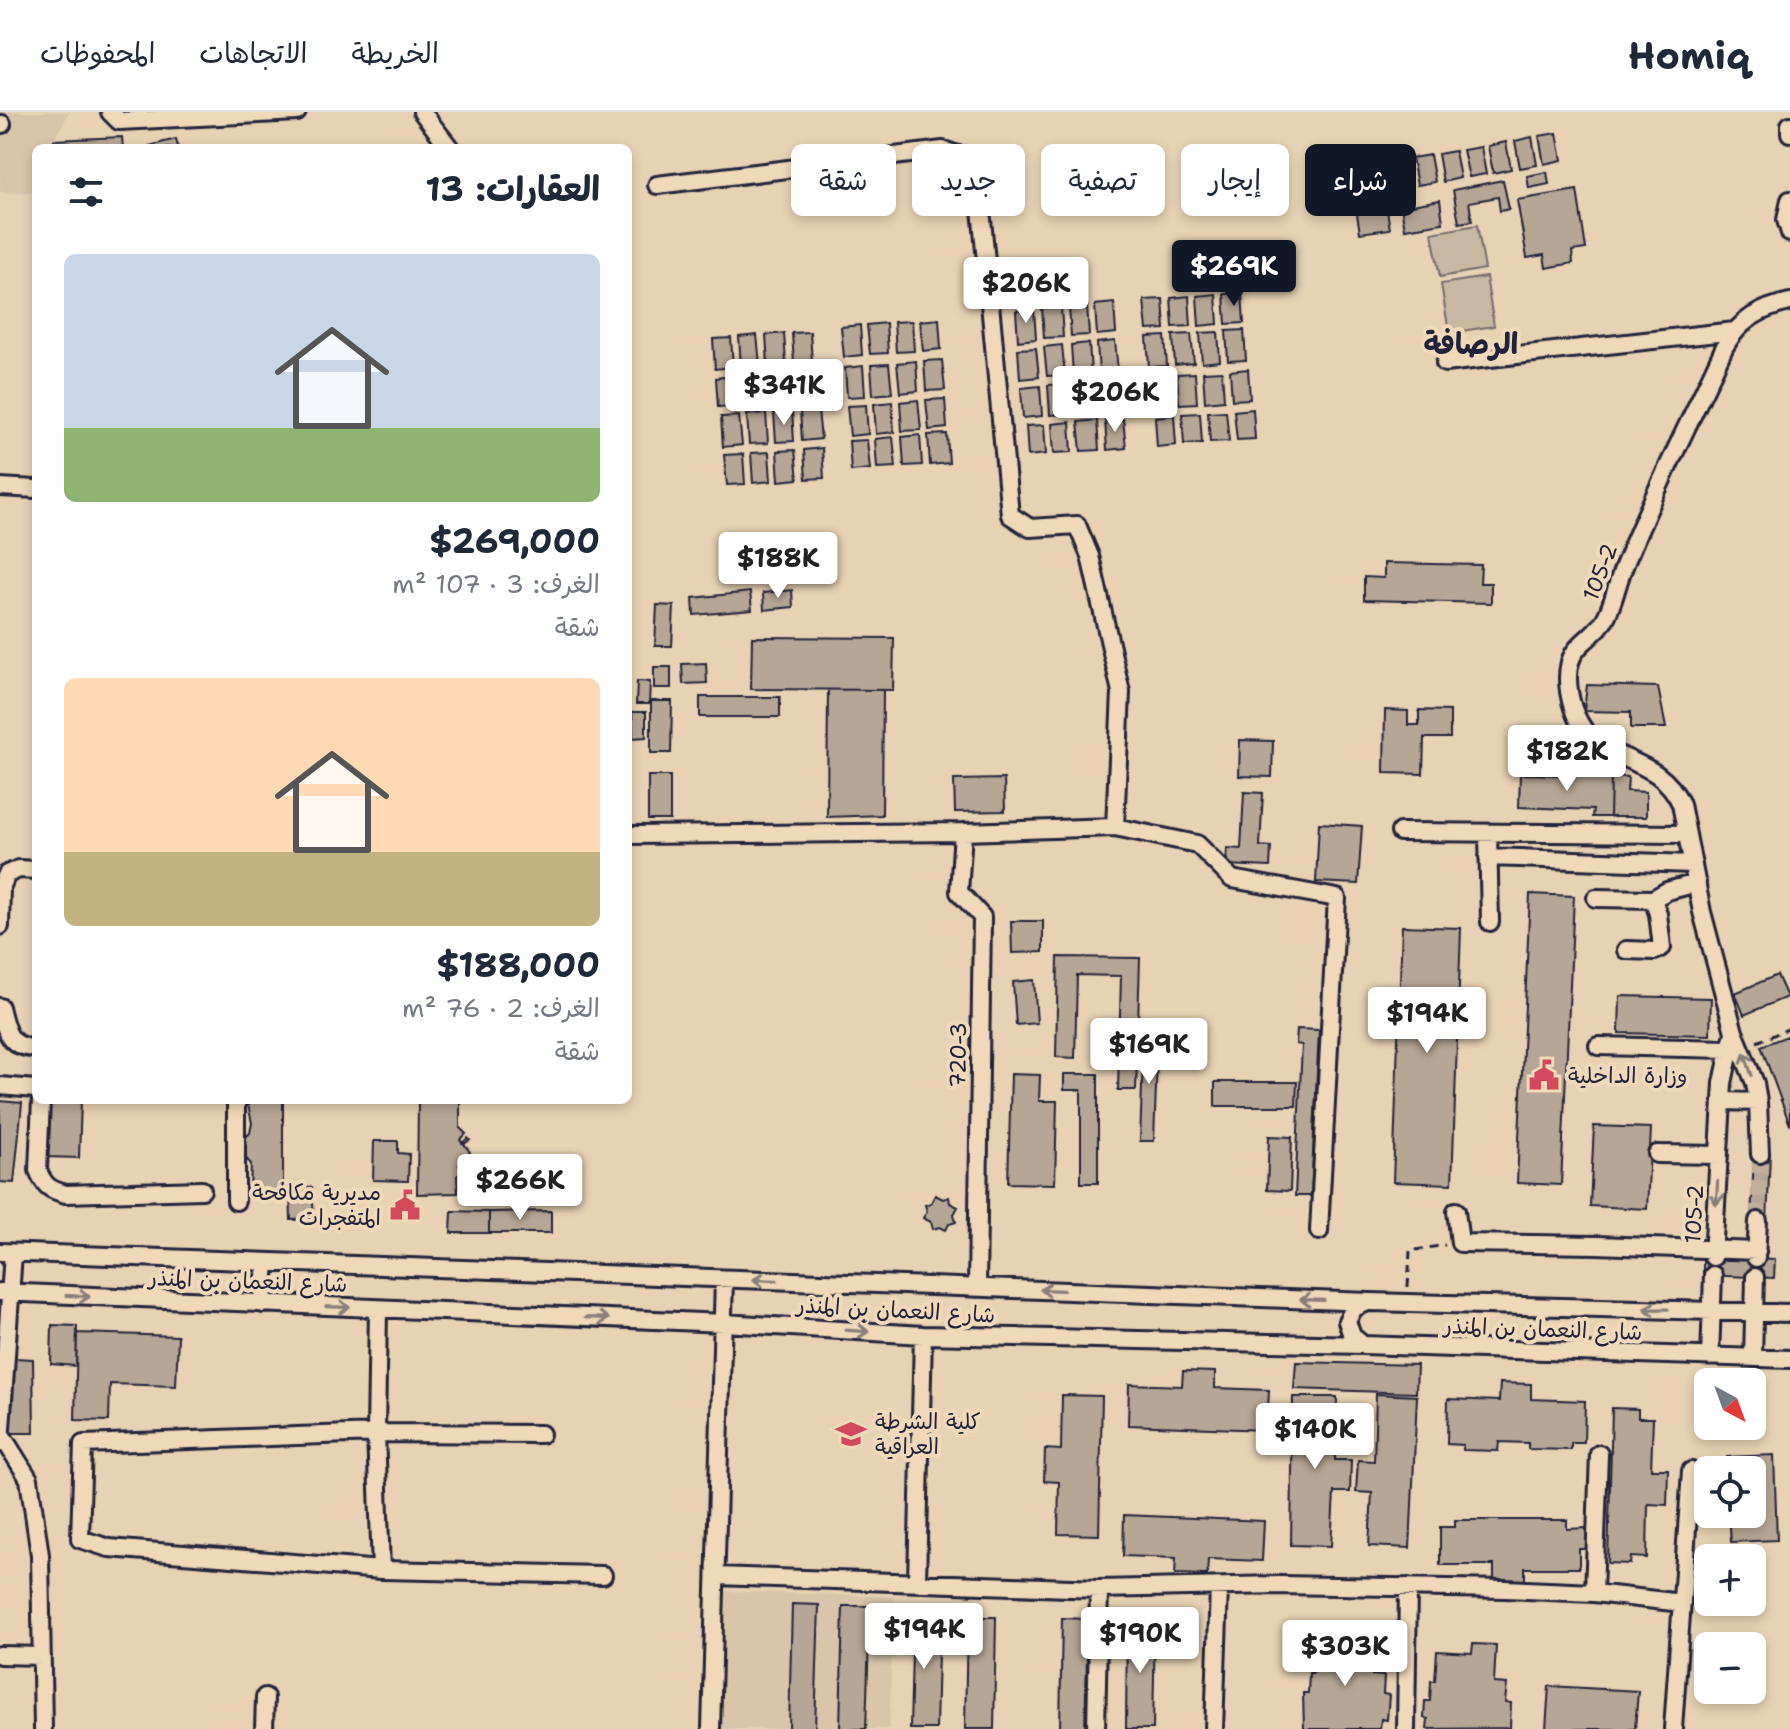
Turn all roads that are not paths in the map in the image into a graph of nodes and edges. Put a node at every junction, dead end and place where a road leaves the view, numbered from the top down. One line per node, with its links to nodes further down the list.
1 (110, 112): 2 (street)
2 (297, 112)
3 (422, 112): 6 (street)
4 (1790, 125): 5 (street)
5 (1790, 133)
6 (447, 144)
7 (657, 185): 15 (street)
8 (1790, 200): 9 (street)
9 (1790, 233)
10 (1790, 302): 11 (street, 105-2)
11 (1735, 331): 12 (street); 19 (street, 105-2)
12 (1445, 363)
13 (0, 487): 14 (street)
14 (32, 489)
15 (1115, 827): 16 (street); 47 (street)
16 (963, 832): 20 (street); 54 (street, 720-3)
17 (1400, 832): 18 (street)
18 (1488, 833): 19 (street); 21 (street)
19 (1686, 834): 22 (street, 105-2)
20 (632, 835)
21 (1488, 857): 22 (street); 27 (street)
22 (1693, 864): 24 (street, 105-2)
23 (32, 870): 28 (street)
24 (1697, 883): 26 (street); 31 (street, 105-2)
25 (1596, 898): 26 (street)
26 (1653, 899): 29 (street)
27 (1490, 922)
28 (0, 926)
29 (1626, 950)
30 (0, 1007): 33 (street)
31 (1735, 1043): 32 (street); 36 (street, 105-2); 37 (street, 105-2, one-way to 31)
32 (1598, 1046)
33 (32, 1047)
34 (0, 1086): 35 (street)
35 (32, 1089)
36 (1723, 1101): 37 (street); 42 (street, 105-2)
37 (1758, 1102): 41 (street, 105-2)
38 (41, 1104): 43 (street)
39 (236, 1104): 44 (street)
40 (1657, 1154): 42 (street)
41 (1760, 1154)
42 (1719, 1155): 49 (street, 105-2, one-way to 49)
43 (202, 1190)
44 (236, 1201)
45 (1456, 1211): 49 (street)
46 (1758, 1221): 49 (street)
47 (1319, 1231)
48 (6, 1252): 50 (street, شارع النعمان بن المنذر); 55 (street)
49 (1713, 1252)
50 (266, 1262): 53 (street, شارع النعمان بن المنذر); 57 (street)
51 (1713, 1275): 59 (street, 105-2)
52 (1755, 1277): 60 (street)
53 (724, 1279): 54 (street, شارع النعمان بن المنذر, one-way to 53); 62 (street)
54 (977, 1288): 56 (street, شارع النعمان بن المنذر, one-way to 54)
55 (5, 1292): 57 (street, شارع النعمان بن المنذر, one-way to 57); 70 (street)
56 (1370, 1302): 59 (street, شارع النعمان بن المنذر, one-way to 56); 64 (street)
57 (263, 1304): 58 (street, شارع النعمان بن المنذر, one-way to 58)
58 (378, 1309): 62 (street, شارع النعمان بن المنذر, one-way to 62); 68 (street)
59 (1712, 1311): 60 (street, شارع النعمان بن المنذر); 65 (street, 105-2)
60 (1754, 1311): 61 (street, شارع النعمان بن المنذر); 66 (street)
61 (1790, 1313)
62 (724, 1323): 63 (street, شارع النعمان بن المنذر, one-way to 63); 75 (street)
63 (923, 1335): 64 (street, شارع النعمان بن المنذر); 76 (street)
64 (1363, 1345): 65 (street, شارع النعمان بن المنذر)
65 (1710, 1357): 66 (street, شارع النعمان بن المنذر)
66 (1753, 1358): 67 (street, شارع النعمان بن المنذر)
67 (1790, 1359)
68 (376, 1433): 69 (street); 73 (street); 73 (street)
69 (541, 1434)
70 (1, 1439): 83 (street)
71 (1599, 1454): 80 (street)
72 (1691, 1471): 81 (street)
73 (381, 1570): 74 (street)
74 (603, 1575)
75 (717, 1576): 76 (street); 87 (street)
76 (917, 1581): 79 (street)
77 (1408, 1587): 78 (street); 80 (street); 90 (street)
78 (1219, 1588): 79 (street); 89 (street)
79 (1099, 1589): 88 (street)
80 (1594, 1593): 81 (street)
81 (1682, 1603): 91 (street)
82 (0, 1655): 83 (street)
83 (42, 1656): 85 (street)
84 (265, 1697): 86 (street)
85 (43, 1729)
86 (264, 1729)
87 (711, 1729)
88 (1096, 1729)
89 (1214, 1729)
90 (1406, 1729)
91 (1673, 1729)

